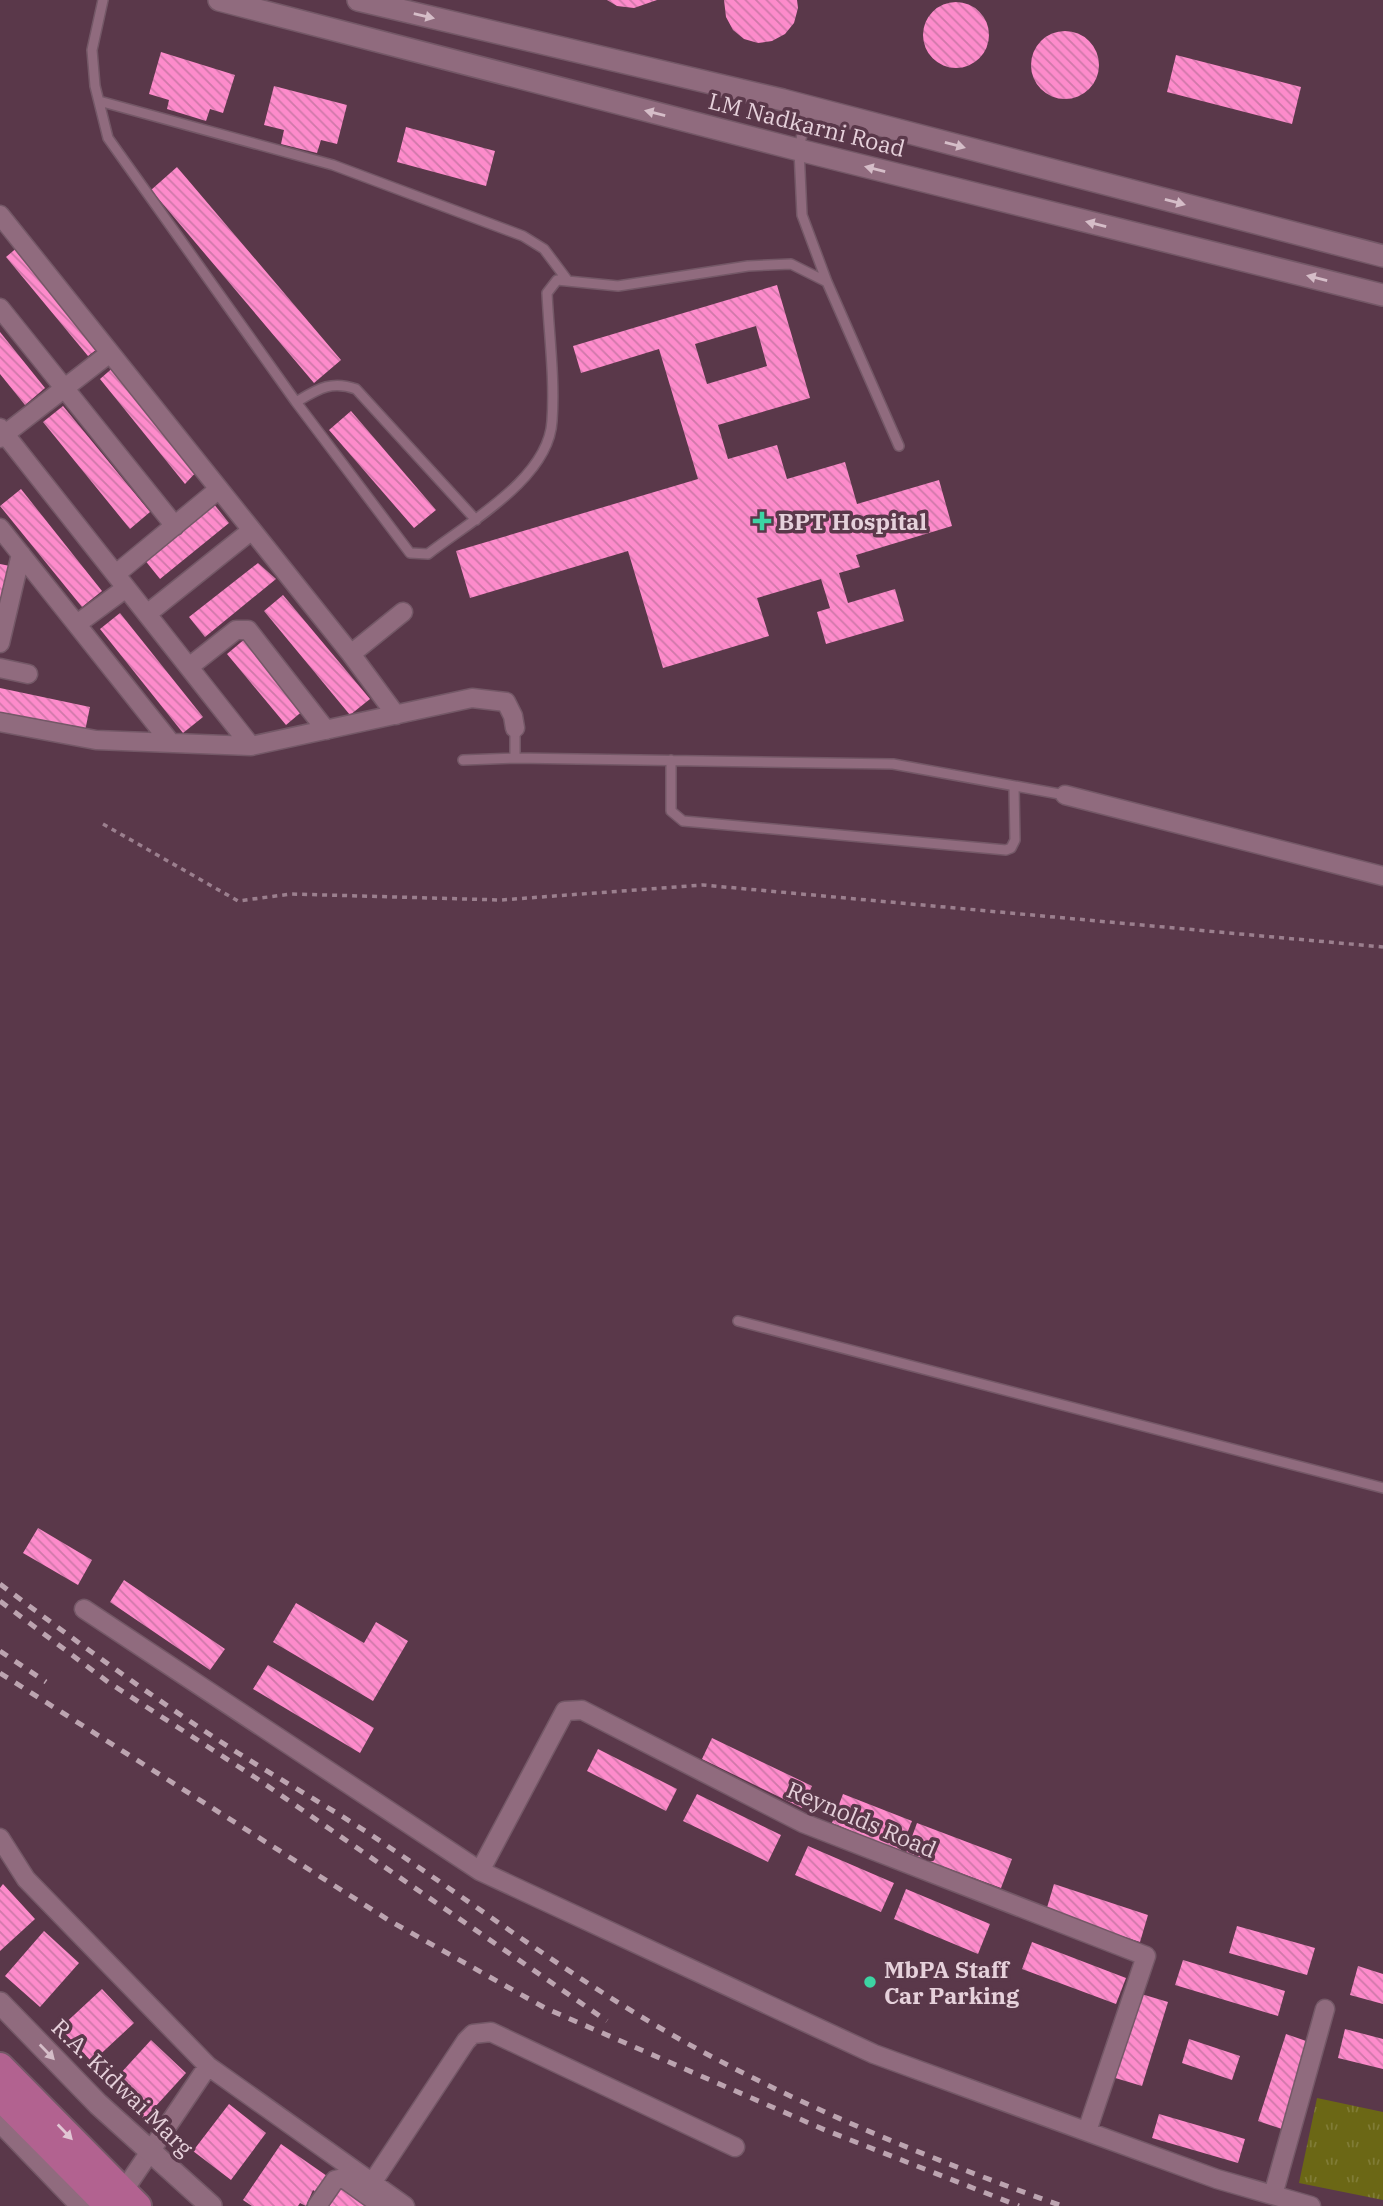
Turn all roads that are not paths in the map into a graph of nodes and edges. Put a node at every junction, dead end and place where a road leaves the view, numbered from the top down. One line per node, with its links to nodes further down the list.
1 (103, 0): 5 (lane)
2 (219, 0): 4 (street, LM Nadkarni Road)
3 (358, 0): 6 (street, LM Nadkarni Road, one-way to 6)
4 (251, 4): 7 (street, LM Nadkarni Road, one-way to 4)
5 (99, 101): 10 (lane); 16 (lane)
6 (807, 106): 7 (lane); 9 (street, LM Nadkarni Road, one-way to 9)
7 (799, 150): 11 (lane); 12 (street, LM Nadkarni Road, one-way to 7)
8 (0, 215): 14 (street)
9 (1383, 256)
10 (568, 281): 11 (lane); 20 (lane)
11 (827, 282): 18 (lane)
12 (1383, 295)
13 (0, 307): 15 (street)
14 (110, 353): 15 (street); 19 (street)
15 (64, 387): 17 (street); 21 (street)
16 (296, 402): 20 (lane); 20 (lane)
17 (1, 433): 25 (street)
18 (899, 446)
19 (219, 489): 21 (street); 23 (street)
20 (477, 520)
21 (175, 526): 25 (street)
22 (0, 528): 24 (street)
23 (252, 530): 27 (street); 30 (street)
24 (20, 554): 28 (street); 29 (street)
25 (121, 581): 27 (street); 28 (street)
26 (403, 612): 30 (street)
27 (147, 614): 31 (street)
28 (77, 624): 38 (street)
29 (0, 643)
30 (351, 654): 34 (street)
31 (188, 667): 37 (street); 39 (street)
32 (0, 668): 33 (street)
33 (27, 674)
34 (396, 715): 36 (street); 37 (street)
35 (0, 722): 38 (street)
36 (514, 728): 40 (lane)
37 (326, 730): 39 (street)
38 (171, 743): 39 (street)
39 (251, 746)
40 (515, 758): 41 (lane); 42 (lane)
41 (463, 760)
42 (671, 760): 43 (lane); 43 (lane)
43 (1014, 786): 44 (lane)
44 (1065, 795): 45 (street)
45 (1383, 876)
46 (738, 1321): 47 (lane)
47 (1383, 1488)
48 (84, 1609): 50 (street)
49 (0, 1838): 54 (street)
50 (480, 1871): 57 (street); 57 (street, Reynolds Road)
51 (0, 2003): 59 (street, R.A. Kidwai Marg, one-way to 59)
52 (1325, 2008): 61 (street)
53 (0, 2066): 62 (main road, one-way to 62)
54 (208, 2066): 59 (street); 60 (street)
55 (0, 2097): 62 (main road)
56 (3, 2128): 63 (street)
57 (1087, 2131): 61 (street)
58 (735, 2147): 60 (street)
59 (148, 2150): 62 (street); 64 (street, R.A. Kidwai Marg)
60 (372, 2183): 67 (street)
61 (1273, 2195): 68 (street)
62 (120, 2203)
63 (82, 2206)
64 (211, 2206)
65 (317, 2206): 66 (street)
66 (382, 2206)
67 (405, 2206)
68 (1311, 2206)

